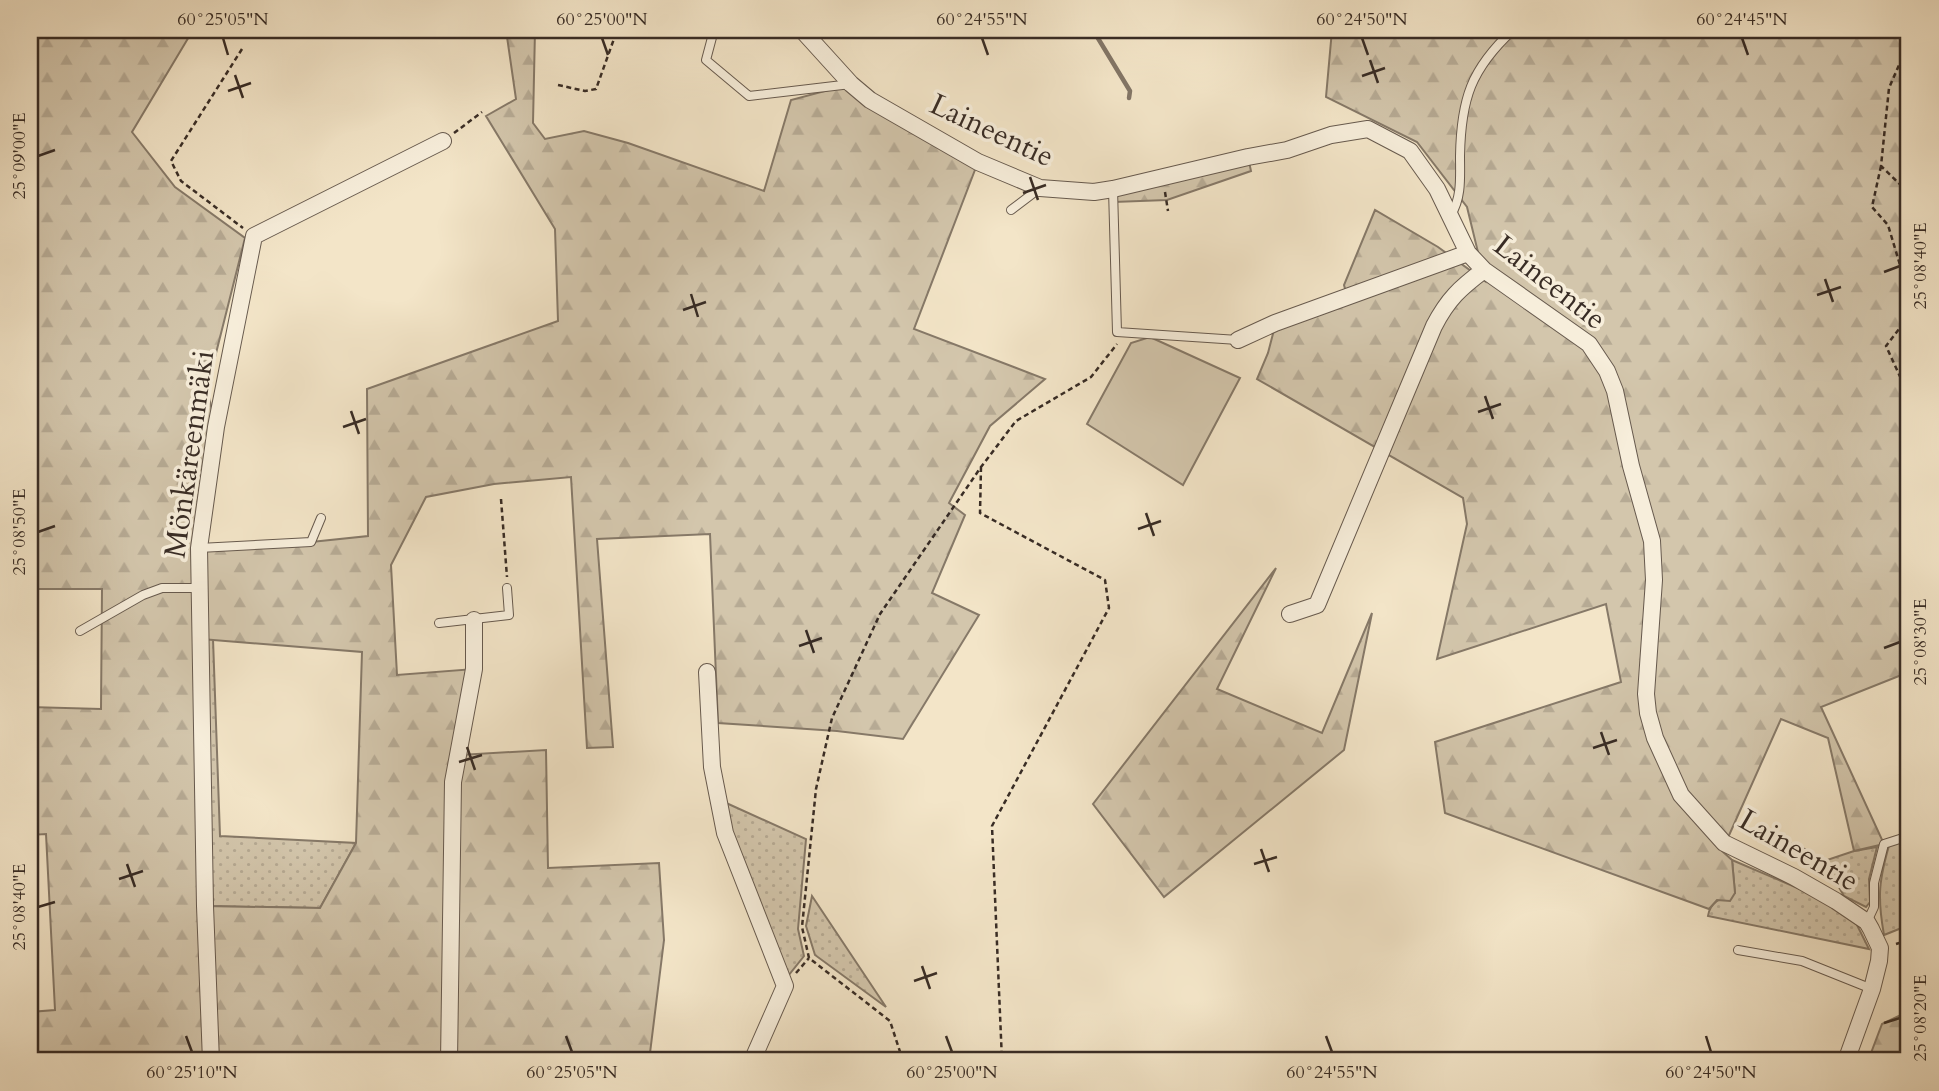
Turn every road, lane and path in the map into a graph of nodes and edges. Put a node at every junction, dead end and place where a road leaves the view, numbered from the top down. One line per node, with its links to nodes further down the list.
1 (621, 30): 7 (path)
2 (714, 30): 8 (lane)
3 (802, 30): 8 (street, Laineentie)
4 (1513, 30): 18 (lane)
5 (1909, 42): 11 (path)
6 (242, 49): 19 (path)
7 (558, 85)
8 (851, 85): 13 (street, Laineentie)
9 (482, 112): 10 (path)
10 (443, 141): 19 (street)
11 (1881, 166): 15 (path); 22 (path)
12 (1161, 178): 14 (street, Laineentie); 17 (path); 18 (street, Laineentie)
13 (1040, 188): 14 (street, Laineentie); 16 (lane)
14 (1113, 190): 24 (lane)
15 (1909, 193)
16 (1012, 210)
17 (1168, 211)
18 (1451, 217): 20 (street, Laineentie)
19 (254, 236): 30 (street, Mönkäreenmäki)
20 (1468, 253): 21 (street, Laineentie); 25 (street)
21 (1484, 270): 33 (street); 40 (street, Laineentie)
22 (1909, 295)
23 (1909, 316): 26 (path)
24 (1117, 332): 25 (lane); 27 (path)
25 (1238, 340)
26 (1909, 396)
27 (981, 467): 47 (path); 48 (path)
28 (501, 499): 32 (path)
29 (321, 517): 30 (lane)
30 (199, 548): 31 (street, Mönkäreenmäki)
31 (200, 588): 36 (lane); 44 (street, Mönkäreenmäki)
32 (507, 588): 34 (lane)
33 (1290, 614)
34 (474, 620): 35 (lane); 45 (street)
35 (439, 622)
36 (80, 631)
37 (707, 672): 46 (street)
38 (1909, 836): 41 (lane)
39 (1779, 839): 40 (path)
40 (1836, 901): 41 (street, Laineentie)
41 (1867, 922): 43 (street, Laineentie)
42 (1738, 950): 43 (lane)
43 (1872, 989): 49 (street, Laineentie)
44 (211, 1061)
45 (449, 1061)
46 (752, 1061)
47 (903, 1061)
48 (1002, 1061)
49 (1846, 1061)

